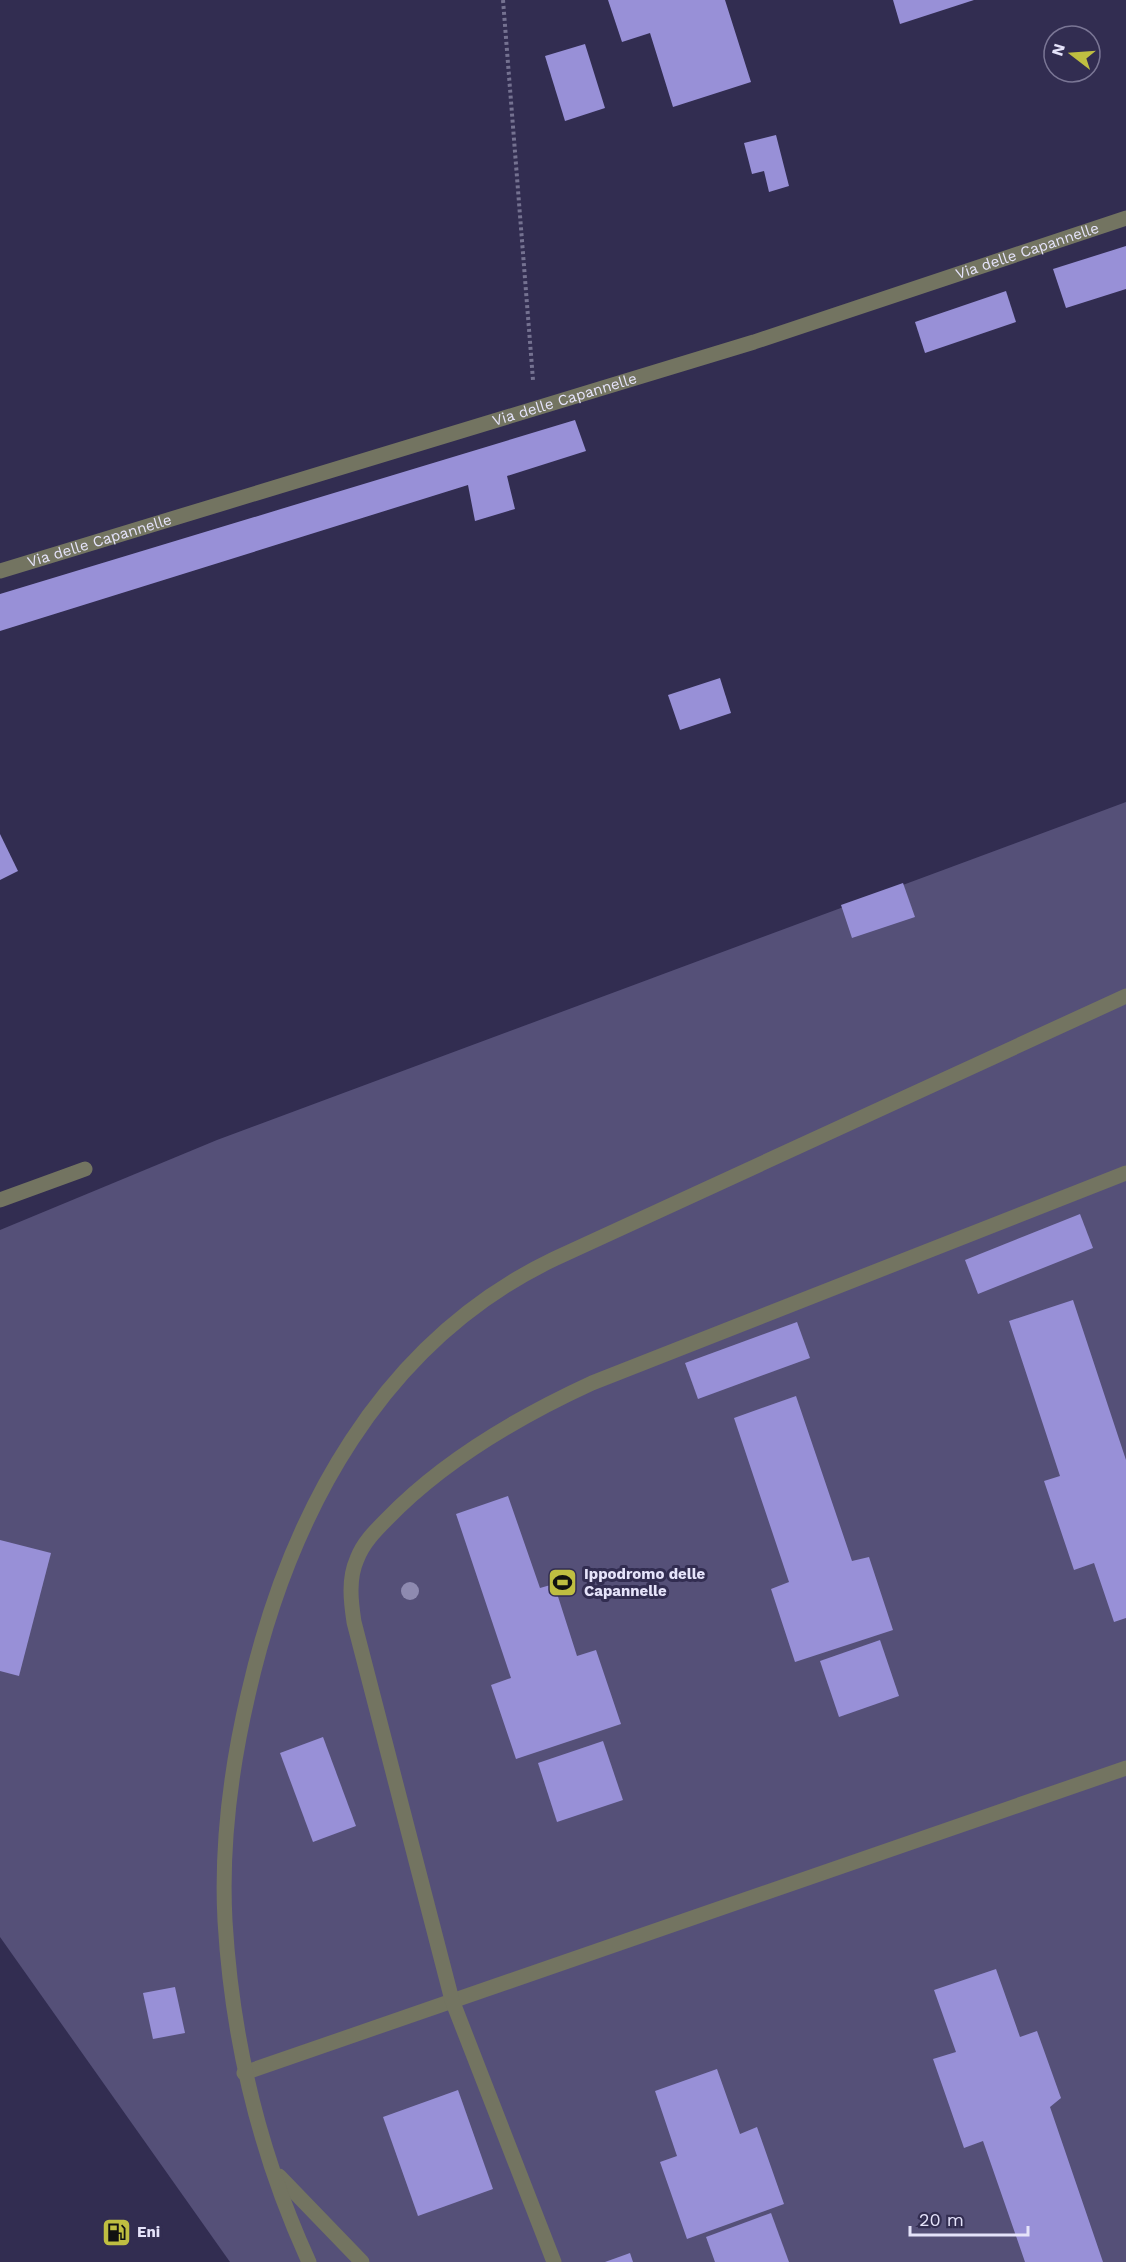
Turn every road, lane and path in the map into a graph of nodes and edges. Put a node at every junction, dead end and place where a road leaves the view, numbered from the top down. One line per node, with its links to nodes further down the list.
1 (503, 0): 3 (path)
2 (1126, 218): 3 (street, Via delle Capannelle)
3 (535, 408): 4 (street, Via delle Capannelle)
4 (0, 571)
5 (1126, 996): 11 (street)
6 (85, 1169): 8 (street)
7 (1126, 1173): 10 (street)
8 (0, 1200)
9 (1126, 1767): 10 (street)
10 (452, 2001): 11 (street); 15 (street)
11 (244, 2073): 12 (street)
12 (273, 2171): 13 (street); 14 (street)
13 (309, 2262)
14 (362, 2262)
15 (554, 2262)

